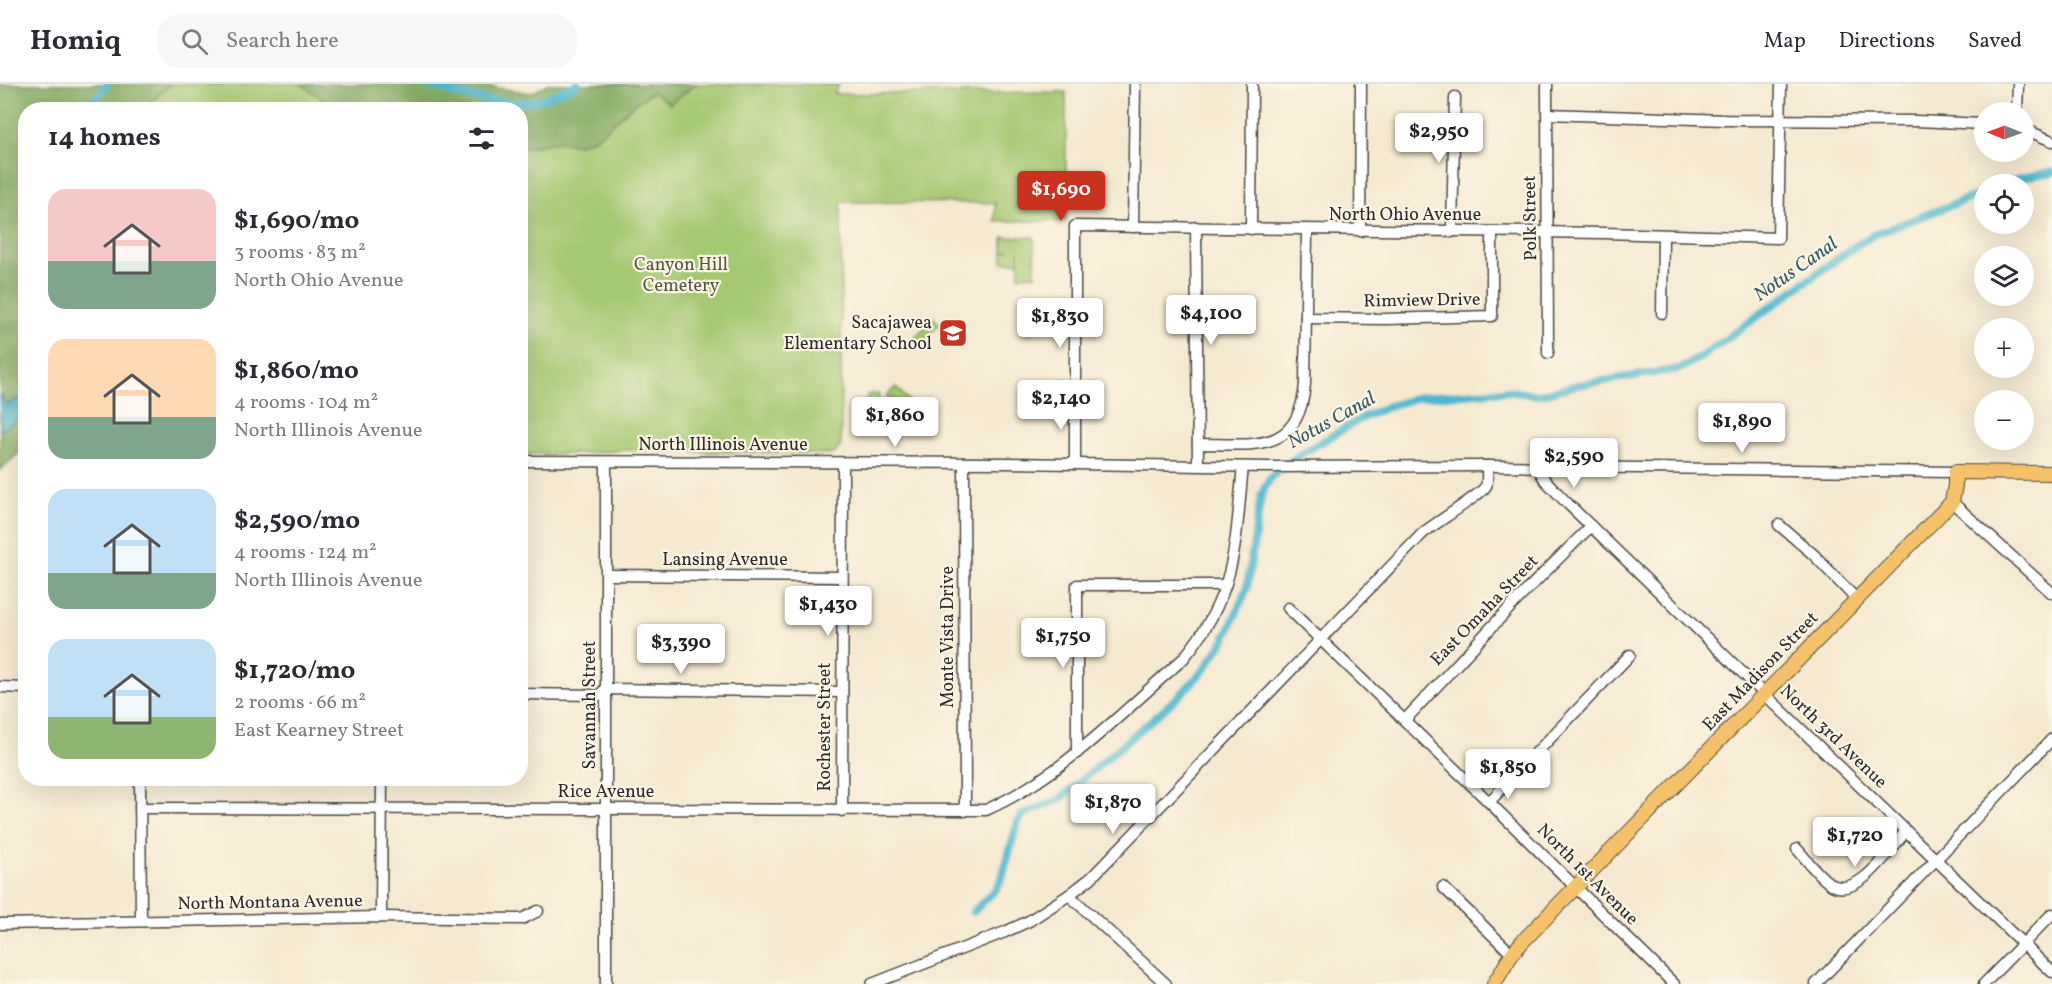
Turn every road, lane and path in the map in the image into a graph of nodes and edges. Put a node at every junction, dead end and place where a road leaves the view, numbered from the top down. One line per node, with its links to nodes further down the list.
1 (1135, 84): 14 (street)
2 (1252, 84): 16 (street)
3 (1361, 84): 18 (street)
4 (1547, 84): 9 (street, Polk Street)
5 (1781, 84): 10 (street)
6 (2018, 84): 8 (street)
7 (1455, 97): 19 (street)
8 (2017, 102)
9 (1547, 114): 10 (street); 21 (street, Polk Street)
10 (1781, 121): 11 (street); 22 (street, North Ohio Avenue)
11 (1974, 124)
12 (2034, 133): 13 (street)
13 (2052, 141)
14 (1133, 227): 15 (street, North Ohio Avenue); 31 (street, North Ohio Avenue)
15 (1196, 227): 16 (street, North Ohio Avenue); 26 (street)
16 (1251, 229): 17 (street, North Ohio Avenue)
17 (1307, 231): 18 (street, North Ohio Avenue); 24 (street)
18 (1360, 231): 19 (street, North Ohio Avenue)
19 (1452, 232): 20 (street, North Ohio Avenue)
20 (1492, 232): 21 (street, North Ohio Avenue); 24 (street, Rimview Drive)
21 (1547, 233): 22 (street, North Ohio Avenue); 25 (street, Polk Street)
22 (1663, 235): 23 (street)
23 (1662, 313)
24 (1306, 318): 26 (street)
25 (1548, 353)
26 (1198, 444): 32 (street)
27 (528, 461): 28 (street, North Illinois Avenue)
28 (606, 462): 29 (street, North Illinois Avenue); 41 (street, Savannah Street)
29 (843, 463): 30 (street, North Illinois Avenue); 42 (street, Rochester Street)
30 (964, 463): 31 (street, North Illinois Avenue); 65 (street, Monte Vista Drive)
31 (1075, 464): 32 (street, North Illinois Avenue)
32 (1198, 465): 34 (street, North Illinois Avenue)
33 (1487, 466): 34 (street, North Illinois Avenue); 35 (street, North Illinois Avenue); 47 (street)
34 (1243, 467): 43 (street)
35 (1537, 467): 36 (street, North Illinois Avenue); 40 (street)
36 (1954, 472): 37 (main road, North Illinois Avenue); 38 (main road)
37 (2052, 473)
38 (1952, 502): 44 (street); 45 (main road, East Madison Street)
39 (1779, 525): 45 (street)
40 (1591, 526): 54 (street, North 3rd Avenue); 55 (street, East Omaha Street)
41 (607, 575): 42 (street, Lansing Avenue); 51 (street, Savannah Street)
42 (842, 577): 52 (street, Rochester Street)
43 (1225, 585): 57 (street); 57 (street)
44 (2050, 586)
45 (1857, 600): 54 (main road, East Madison Street)
46 (1288, 608): 47 (street, North 1st Avenue)
47 (1320, 640): 55 (street, North 1st Avenue); 71 (street)
48 (1630, 655): 60 (street)
49 (0, 687): 50 (street)
50 (18, 687)
51 (606, 688): 52 (street); 53 (street); 63 (street, Savannah Street)
52 (842, 692): 64 (street, Rochester Street)
53 (528, 694)
54 (1764, 694): 66 (street, North 3rd Avenue); 70 (main road, East Madison Street)
55 (1405, 720): 60 (street, North 1st Avenue)
56 (2052, 740): 68 (street)
57 (1077, 753): 65 (street, Rice Avenue)
58 (140, 786): 61 (street)
59 (382, 786): 62 (street)
60 (1489, 802): 70 (street, North 1st Avenue)
61 (140, 808): 62 (street, Rice Avenue); 75 (street)
62 (381, 808): 63 (street, Rice Avenue); 74 (street)
63 (606, 809): 64 (street, Rice Avenue); 80 (street, Savannah Street)
64 (842, 811): 65 (street, Rice Avenue)
65 (965, 811)
66 (1906, 831): 67 (street); 68 (street, North 3rd Avenue)
67 (1797, 849)
68 (1936, 859): 77 (street, North 3rd Avenue); 85 (street)
69 (1443, 887): 78 (street)
70 (1576, 888): 78 (main road, East Madison Street); 84 (street, North 1st Avenue)
71 (1069, 895): 81 (street); 82 (street)
72 (538, 911): 74 (street, North Montana Avenue)
73 (2052, 914): 77 (street)
74 (381, 917): 75 (street, North Montana Avenue)
75 (141, 921): 76 (street, North Montana Avenue)
76 (0, 924)
77 (2023, 944): 79 (street, North 3rd Avenue); 86 (street)
78 (1512, 954): 83 (main road, East Madison Street)
79 (2052, 972)
80 (606, 984)
81 (872, 984)
82 (1166, 984)
83 (1494, 984)
84 (1674, 984)
85 (1816, 984)
86 (1984, 984)

